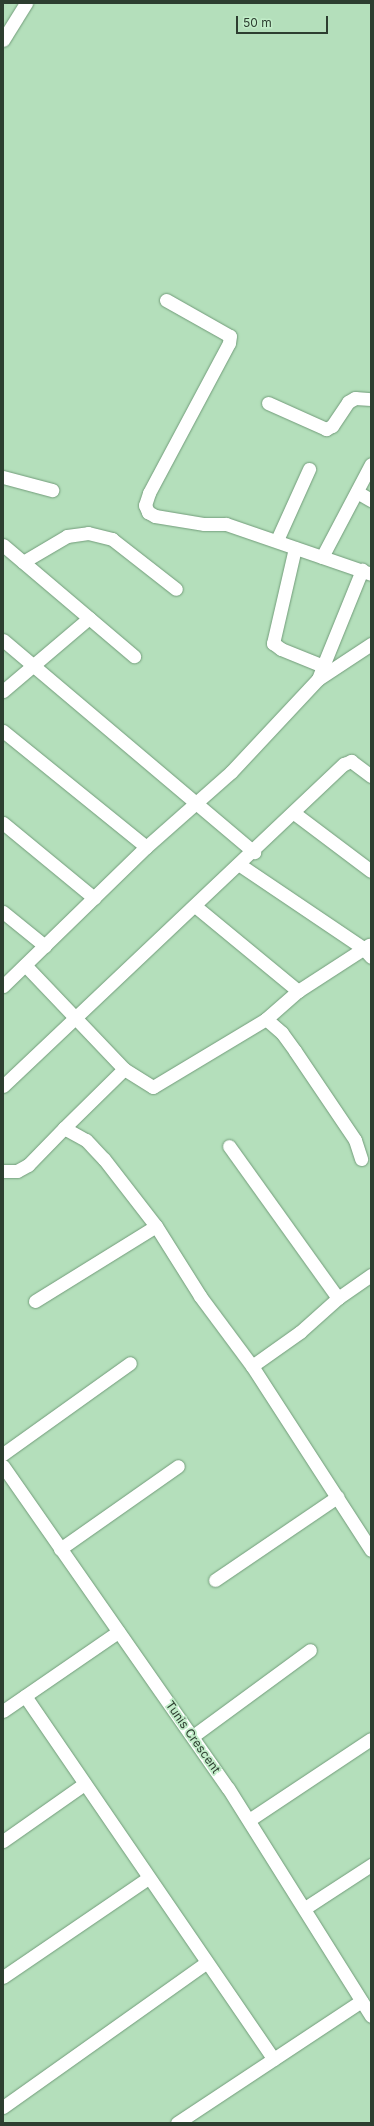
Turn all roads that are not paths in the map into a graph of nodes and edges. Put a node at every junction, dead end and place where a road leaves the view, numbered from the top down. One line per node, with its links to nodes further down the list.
1 (26, 3): 2 (street)
2 (3, 40)
3 (166, 300): 12 (street)
4 (371, 399): 5 (street)
5 (268, 403)
6 (371, 464): 10 (street)
7 (309, 469): 12 (street)
8 (3, 476): 9 (street)
9 (52, 490)
10 (357, 492): 11 (street); 15 (street)
11 (371, 500)
12 (277, 540): 14 (street)
13 (3, 545): 16 (street)
14 (295, 548): 15 (street); 24 (street)
15 (322, 557): 17 (street)
16 (23, 562): 18 (street); 19 (street)
17 (366, 572): 24 (street)
18 (176, 589)
19 (89, 618): 22 (street); 23 (street)
20 (3, 640): 23 (street)
21 (371, 644): 25 (street)
22 (134, 656)
23 (32, 665): 26 (street); 29 (street)
24 (323, 666): 25 (street)
25 (318, 679): 29 (street)
26 (3, 691)
27 (3, 731): 32 (street)
28 (371, 776): 30 (street)
29 (196, 803): 32 (street); 33 (street)
30 (294, 813): 33 (street); 35 (street)
31 (3, 823): 36 (street)
32 (146, 847): 36 (street)
33 (254, 852): 34 (street)
34 (240, 865): 37 (street); 40 (street)
35 (371, 871)
36 (94, 898): 39 (street)
37 (195, 906): 43 (street); 44 (street)
38 (3, 912): 39 (street)
39 (45, 946): 41 (street)
40 (368, 950): 43 (street)
41 (25, 965): 42 (street); 44 (street)
42 (3, 986)
43 (298, 991): 45 (street)
44 (77, 1017): 46 (street); 47 (street)
45 (266, 1020): 46 (street); 50 (street)
46 (124, 1069): 48 (street)
47 (3, 1086)
48 (64, 1128): 51 (street); 52 (street)
49 (229, 1146): 54 (street)
50 (361, 1159)
51 (3, 1171)
52 (156, 1226): 55 (street); 57 (street)
53 (371, 1275): 54 (street)
54 (338, 1298): 57 (street)
55 (35, 1301)
56 (130, 1364): 58 (street)
57 (252, 1366): 61 (street)
58 (3, 1454)
59 (3, 1466): 62 (street, Tunis Crescent)
60 (178, 1466): 62 (street)
61 (337, 1497): 63 (street); 64 (street)
62 (60, 1549): 65 (street, Tunis Crescent)
63 (371, 1550)
64 (215, 1580)
65 (118, 1632): 67 (street); 69 (street, Tunis Crescent)
66 (310, 1650): 69 (street)
67 (25, 1696): 68 (street); 71 (street)
68 (3, 1710)
69 (193, 1736): 72 (street, Tunis Crescent)
70 (371, 1738): 72 (street)
71 (84, 1784): 73 (street); 75 (street)
72 (249, 1820): 76 (street, Tunis Crescent)
73 (3, 1841)
74 (371, 1865): 76 (street)
75 (148, 1878): 77 (street); 78 (street)
76 (305, 1908): 79 (street, Tunis Crescent)
77 (207, 1962): 81 (street); 82 (street)
78 (3, 1977)
79 (361, 2001): 80 (street, Tunis Crescent); 81 (street)
80 (371, 2016)
81 (274, 2059): 83 (street)
82 (3, 2107)
83 (177, 2123)

